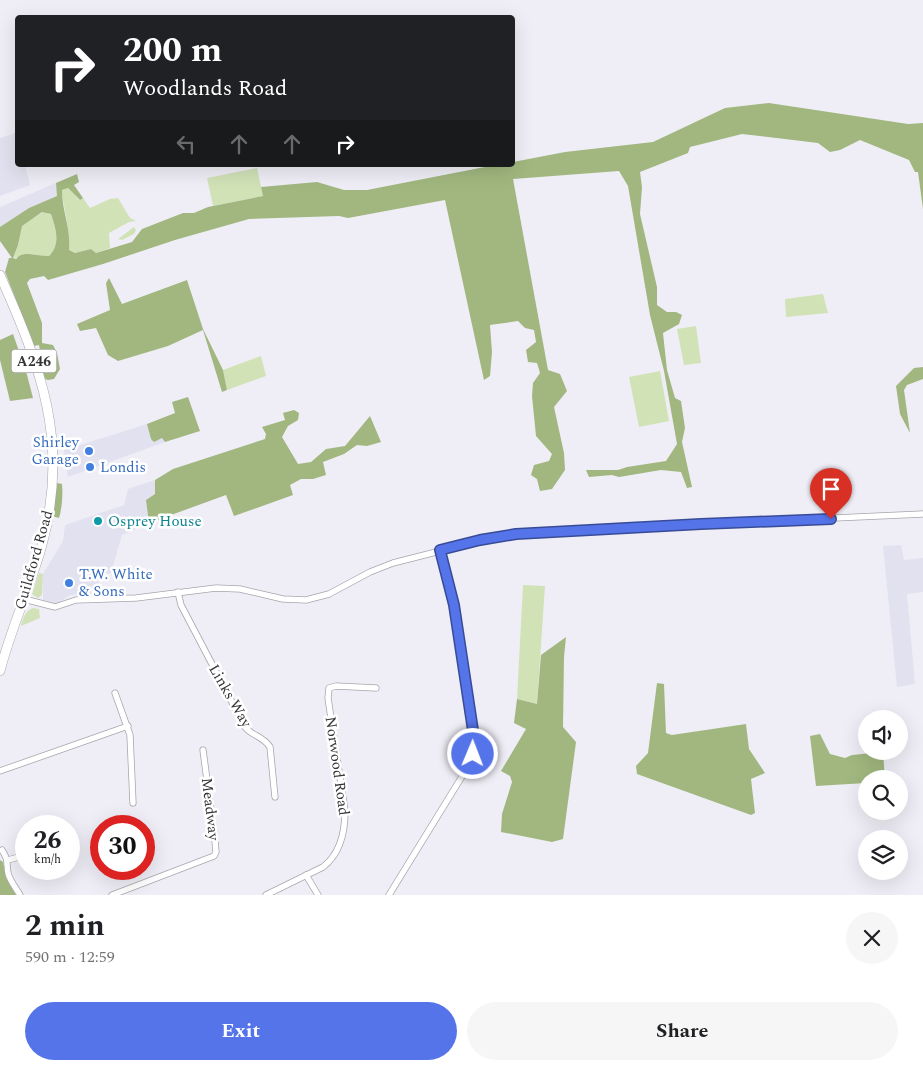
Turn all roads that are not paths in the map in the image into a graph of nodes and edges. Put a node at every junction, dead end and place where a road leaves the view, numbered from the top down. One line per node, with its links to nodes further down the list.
1 (0, 275): 5 (main road, Guildford Road / A246)
2 (923, 514): 3 (street)
3 (440, 550): 4 (street); 22 (street)
4 (178, 592): 5 (street); 12 (street, Links Way)
5 (24, 599): 6 (main road, Guildford Road / A246)
6 (1, 665)
7 (376, 688): 17 (street, Norwood Road)
8 (115, 693): 9 (street)
9 (128, 726): 11 (street); 13 (street)
10 (203, 750): 19 (street, Meadway)
11 (0, 771)
12 (275, 797)
13 (133, 802)
14 (2, 850): 16 (street)
15 (15, 858): 16 (street)
16 (8, 860): 18 (street)
17 (306, 876): 20 (street, Norwood Road); 21 (street)
18 (20, 895)
19 (112, 895)
20 (266, 895)
21 (318, 895)
22 (389, 895)

